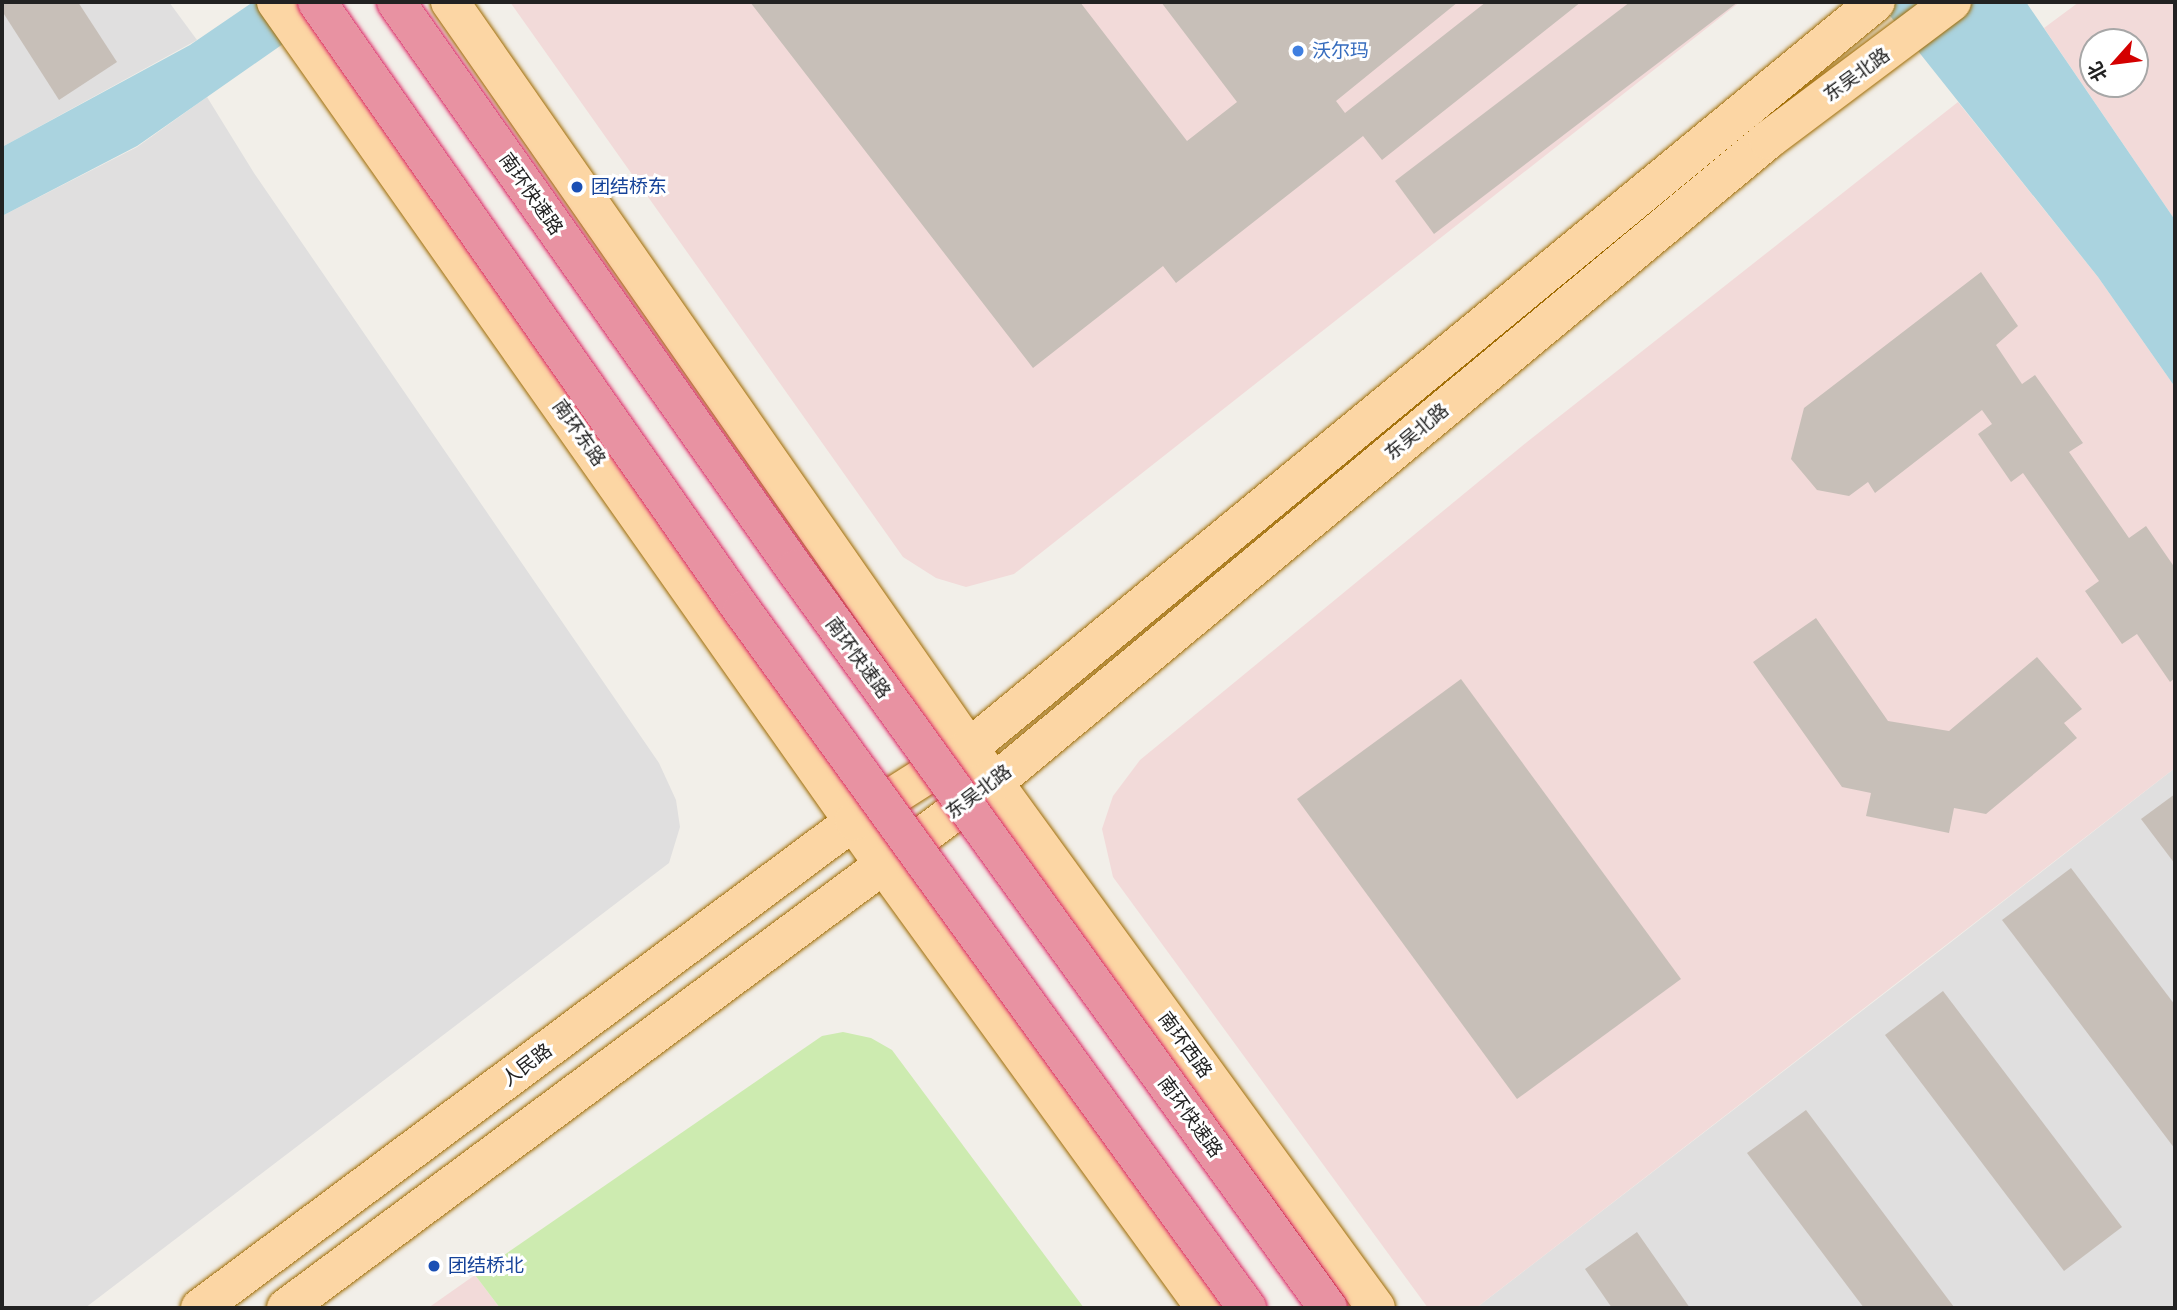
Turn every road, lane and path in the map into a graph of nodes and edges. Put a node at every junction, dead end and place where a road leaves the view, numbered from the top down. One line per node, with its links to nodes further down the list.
1 (276, 2): 9 (main road, 南环东路)
2 (317, 2): 14 (highway, bridge)
3 (396, 2): 15 (highway, 南环快速路, bridge)
4 (450, 2): 7 (main road)
5 (1952, 2): 8 (main road, 东吴北路)
6 (1871, 6): 7 (main road)
7 (969, 748): 8 (main road); 9 (main road)
8 (995, 782): 10 (main road, 东吴北路); 16 (main road, 南环西路)
9 (854, 821): 10 (main road, 南环东路); 11 (main road, 人民路)
10 (883, 864): 12 (main road); 13 (main road)
11 (200, 1308)
12 (286, 1308)
13 (1205, 1308)
14 (1247, 1308)
15 (1328, 1308)
16 (1376, 1308)

